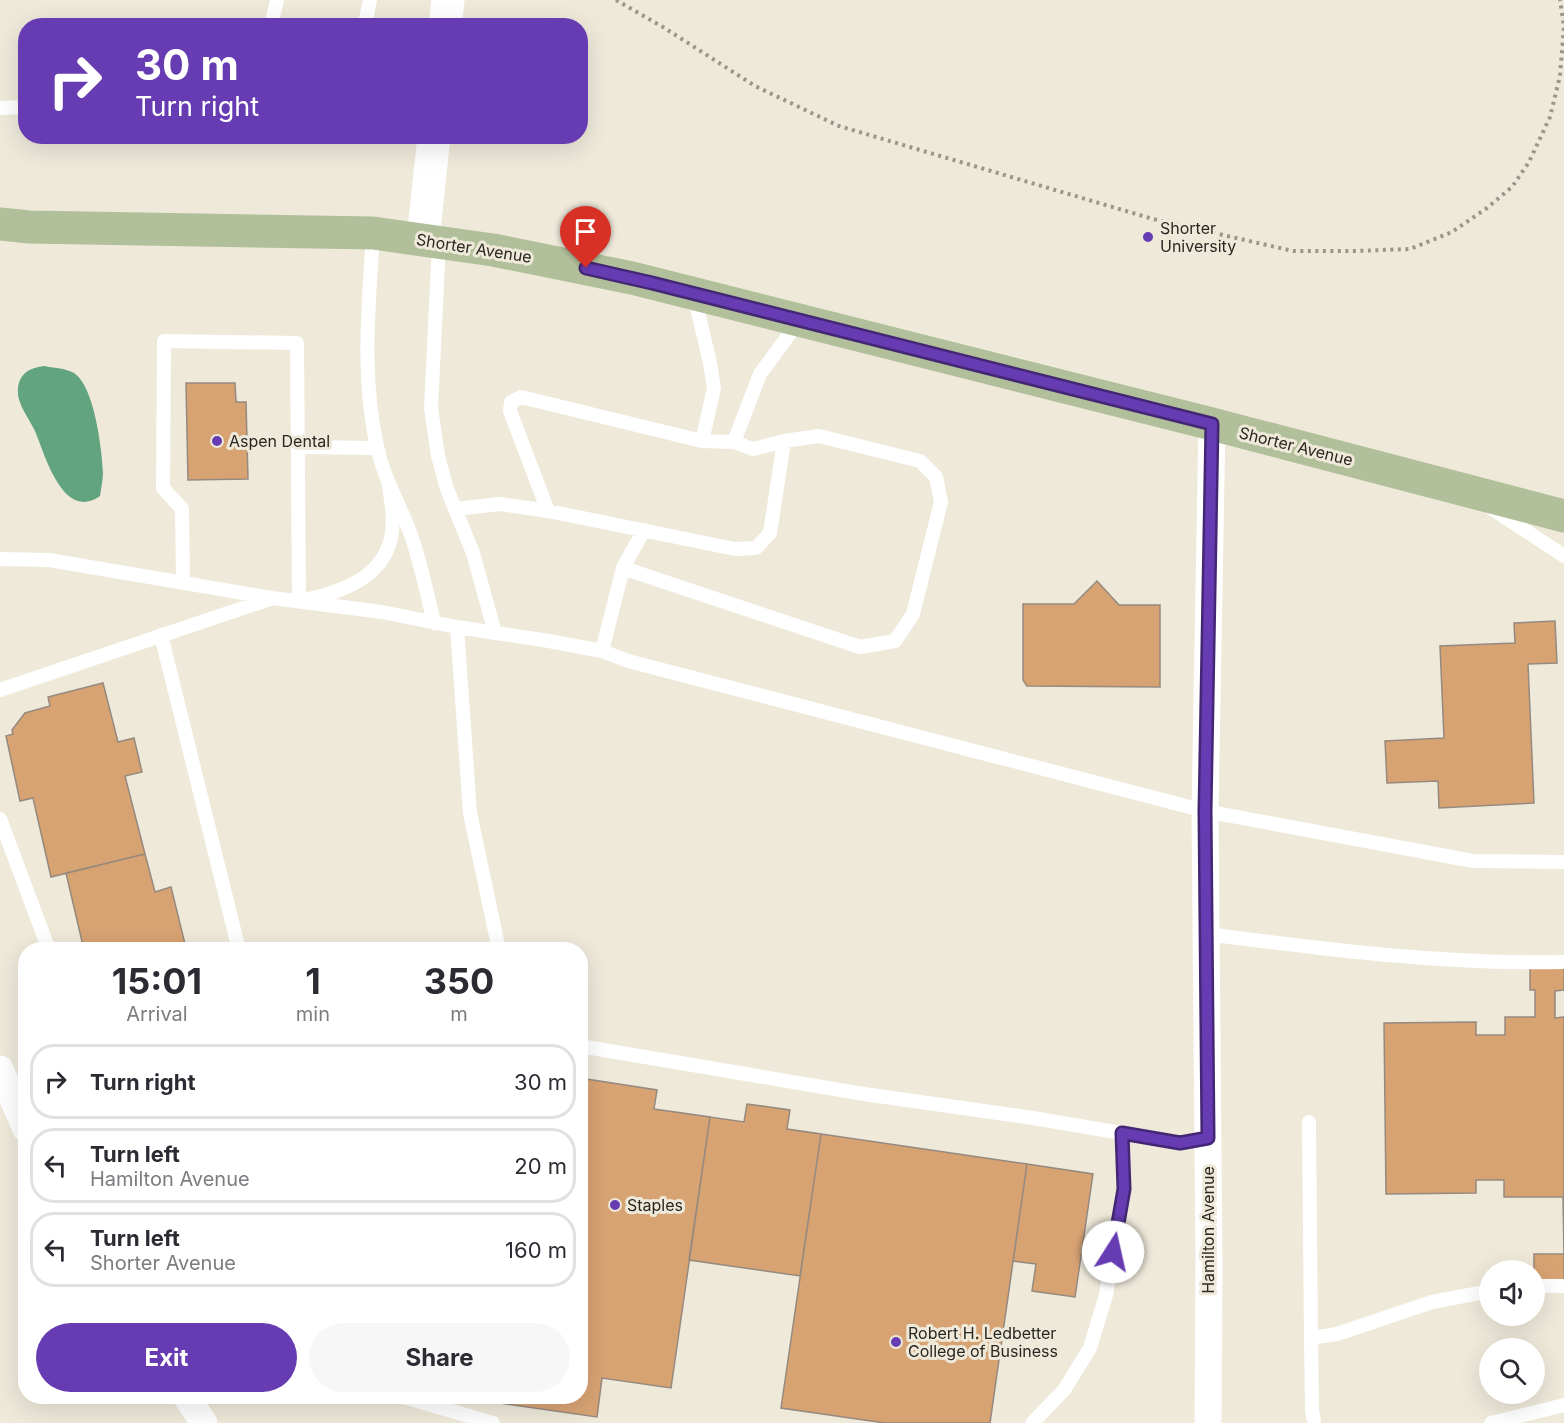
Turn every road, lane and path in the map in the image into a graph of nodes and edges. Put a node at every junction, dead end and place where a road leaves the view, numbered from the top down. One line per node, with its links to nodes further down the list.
1 (277, 0): 6 (lane)
2 (370, 0): 7 (lane)
3 (448, 0): 8 (street)
4 (616, 0): 5 (path)
5 (1560, 0)
6 (273, 18)
7 (366, 18)
8 (447, 18)
9 (18, 107): 10 (lane)
10 (0, 108)
11 (434, 144): 14 (street)
12 (0, 224): 13 (main road, Shorter Avenue)
13 (373, 233): 14 (main road, Shorter Avenue); 22 (lane)
14 (431, 241): 15 (main road, Shorter Avenue); 25 (lane)
15 (693, 293): 16 (main road, Shorter Avenue); 18 (lane)
16 (799, 321): 17 (main road, Shorter Avenue); 20 (lane)
17 (1212, 424): 24 (main road, Shorter Avenue); 41 (street, Hamilton Avenue)
18 (702, 441): 20 (lane); 26 (lane)
19 (784, 441): 20 (lane); 28 (lane); 31 (lane)
20 (734, 442)
21 (298, 447): 22 (lane); 32 (lane); 34 (lane)
22 (377, 448): 23 (lane)
23 (388, 481): 34 (lane); 35 (lane)
24 (1462, 488): 27 (main road, Shorter Avenue); 29 (lane)
25 (455, 508): 26 (lane); 37 (lane)
26 (548, 511): 28 (lane)
27 (1564, 516)
28 (644, 530): 31 (lane)
29 (1564, 556)
30 (0, 559): 32 (lane)
31 (623, 568): 39 (lane)
32 (183, 583): 33 (lane)
33 (272, 598): 34 (lane); 38 (lane)
34 (300, 601): 35 (lane)
35 (434, 623): 36 (lane)
36 (457, 627): 37 (lane); 47 (lane)
37 (495, 633): 39 (lane)
38 (161, 635): 40 (lane); 46 (lane)
39 (602, 651): 41 (lane)
40 (0, 690)
41 (1205, 811): 43 (lane); 44 (street, Hamilton Avenue)
42 (0, 819): 45 (lane)
43 (1564, 862)
44 (1206, 934): 48 (lane); 54 (street, Hamilton Avenue)
45 (46, 942)
46 (237, 942)
47 (497, 942)
48 (1564, 962)
49 (588, 1047): 53 (lane)
50 (0, 1070): 51 (street)
51 (18, 1111)
52 (1309, 1122): 58 (lane)
53 (1122, 1133): 54 (lane); 64 (lane)
54 (1208, 1138): 65 (street, Hamilton Avenue)
55 (1545, 1286): 56 (lane)
56 (1564, 1286)
57 (1479, 1293): 58 (lane)
58 (1311, 1338): 66 (lane)
59 (191, 1404): 62 (street)
60 (428, 1404): 63 (lane)
61 (1564, 1405): 67 (lane)
62 (204, 1423)
63 (493, 1423)
64 (1032, 1423)
65 (1208, 1423)
66 (1314, 1423)
67 (1491, 1423)

